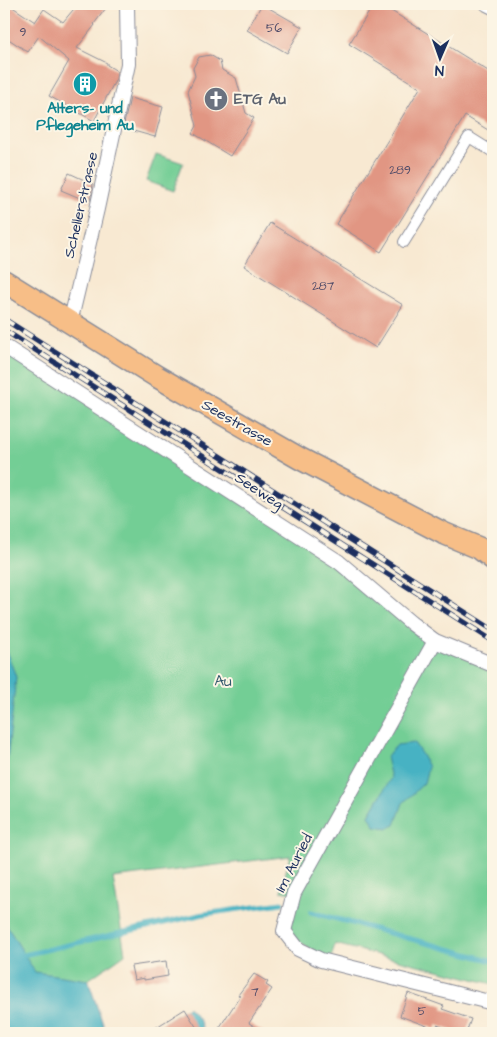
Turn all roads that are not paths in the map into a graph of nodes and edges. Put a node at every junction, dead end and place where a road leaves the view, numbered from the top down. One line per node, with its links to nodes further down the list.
1 (127, 4): 7 (street, Schellerstrasse)
2 (488, 4): 3 (street)
3 (493, 7)
4 (493, 152): 5 (street)
5 (404, 242)
6 (4, 281): 7 (main road, Seestrasse)
7 (70, 323): 9 (main road, Seestrasse)
8 (4, 346): 10 (street, Seeweg)
9 (489, 552)
10 (435, 641): 11 (street, Seeweg); 12 (street, Im Auried)
11 (493, 665)
12 (493, 1003)

